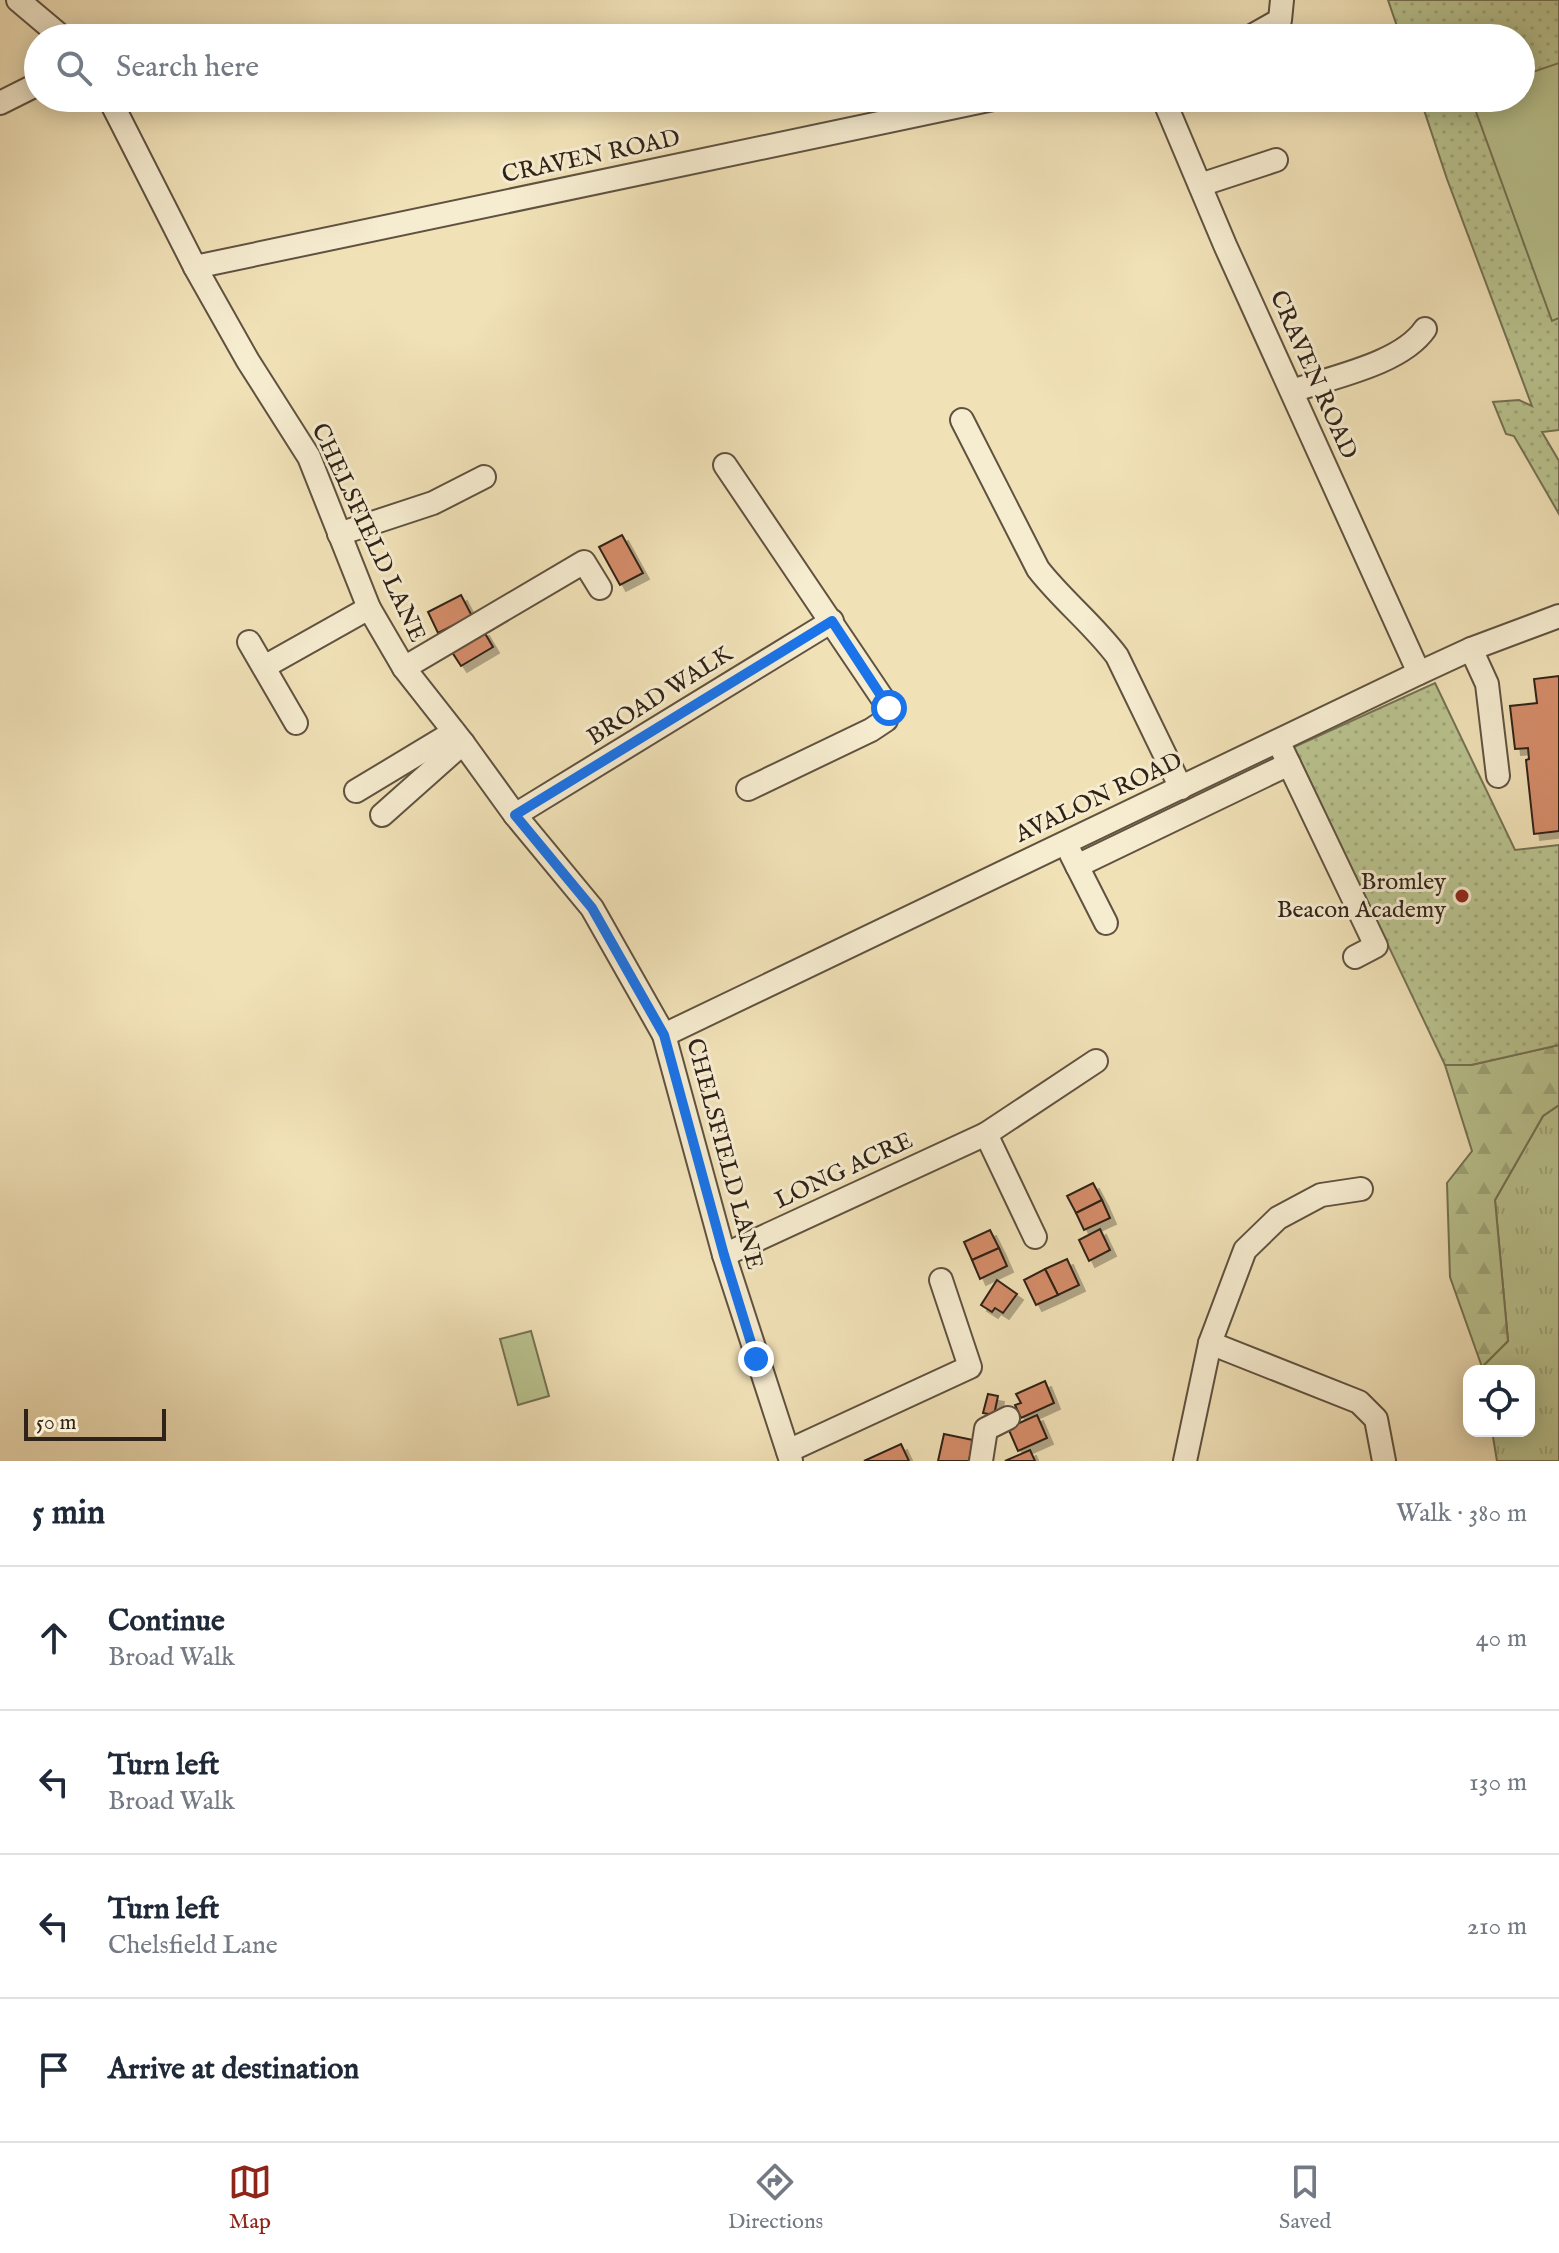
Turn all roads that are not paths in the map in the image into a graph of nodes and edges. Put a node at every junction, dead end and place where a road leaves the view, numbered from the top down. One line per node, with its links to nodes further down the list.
1 (18, 0): 3 (street)
2 (1282, 0): 4 (street)
3 (46, 24)
4 (1273, 24)
5 (24, 91): 6 (street)
6 (0, 103)
7 (116, 112): 12 (street, CHELSFIELD LANE)
8 (931, 112): 12 (street, CRAVEN ROAD)
9 (1169, 112): 11 (street, CRAVEN ROAD)
10 (1276, 160): 11 (street)
11 (1200, 185): 14 (street, CRAVEN ROAD)
12 (195, 267): 18 (street, CHELSFIELD LANE)
13 (1425, 329): 14 (street)
14 (1292, 391): 27 (street, CRAVEN ROAD)
15 (962, 420): 33 (street)
16 (725, 465): 22 (street)
17 (484, 477): 18 (street)
18 (339, 534): 20 (street, CHELSFIELD LANE)
19 (600, 588): 26 (street)
20 (369, 608): 25 (street); 26 (street, CHELSFIELD LANE)
21 (1559, 616): 24 (street, AVALON ROAD)
22 (832, 621): 34 (street); 37 (street, BROAD WALK)
23 (249, 642): 25 (street)
24 (1471, 649): 27 (street, AVALON ROAD); 32 (street)
25 (264, 667): 28 (street)
26 (404, 668): 29 (street, CHELSFIELD LANE)
27 (1419, 673): 30 (street, AVALON ROAD)
28 (296, 723)
29 (459, 737): 35 (street); 36 (street); 37 (street, CHELSFIELD LANE)
30 (1278, 741): 31 (street); 33 (street, AVALON ROAD)
31 (1289, 764): 39 (street); 41 (street)
32 (1498, 776)
33 (1181, 788): 38 (street, AVALON ROAD)
34 (748, 789)
35 (356, 791)
36 (382, 815)
37 (515, 815): 42 (street, CHELSFIELD LANE)
38 (1065, 842): 39 (street); 42 (street, AVALON ROAD)
39 (1077, 866): 40 (street)
40 (1106, 923)
41 (1355, 957)
42 (664, 1035): 47 (street, CHELSFIELD LANE)
43 (1096, 1061): 44 (street, LONG ACRE)
44 (986, 1134): 46 (street); 47 (street, LONG ACRE)
45 (1361, 1189): 49 (street)
46 (1035, 1237)
47 (724, 1255): 51 (street, CHELSFIELD LANE)
48 (941, 1280): 51 (street)
49 (1210, 1343): 53 (street); 54 (street)
50 (1008, 1418): 52 (street)
51 (790, 1456)
52 (981, 1461)
53 (1185, 1461)
54 (1384, 1461)

